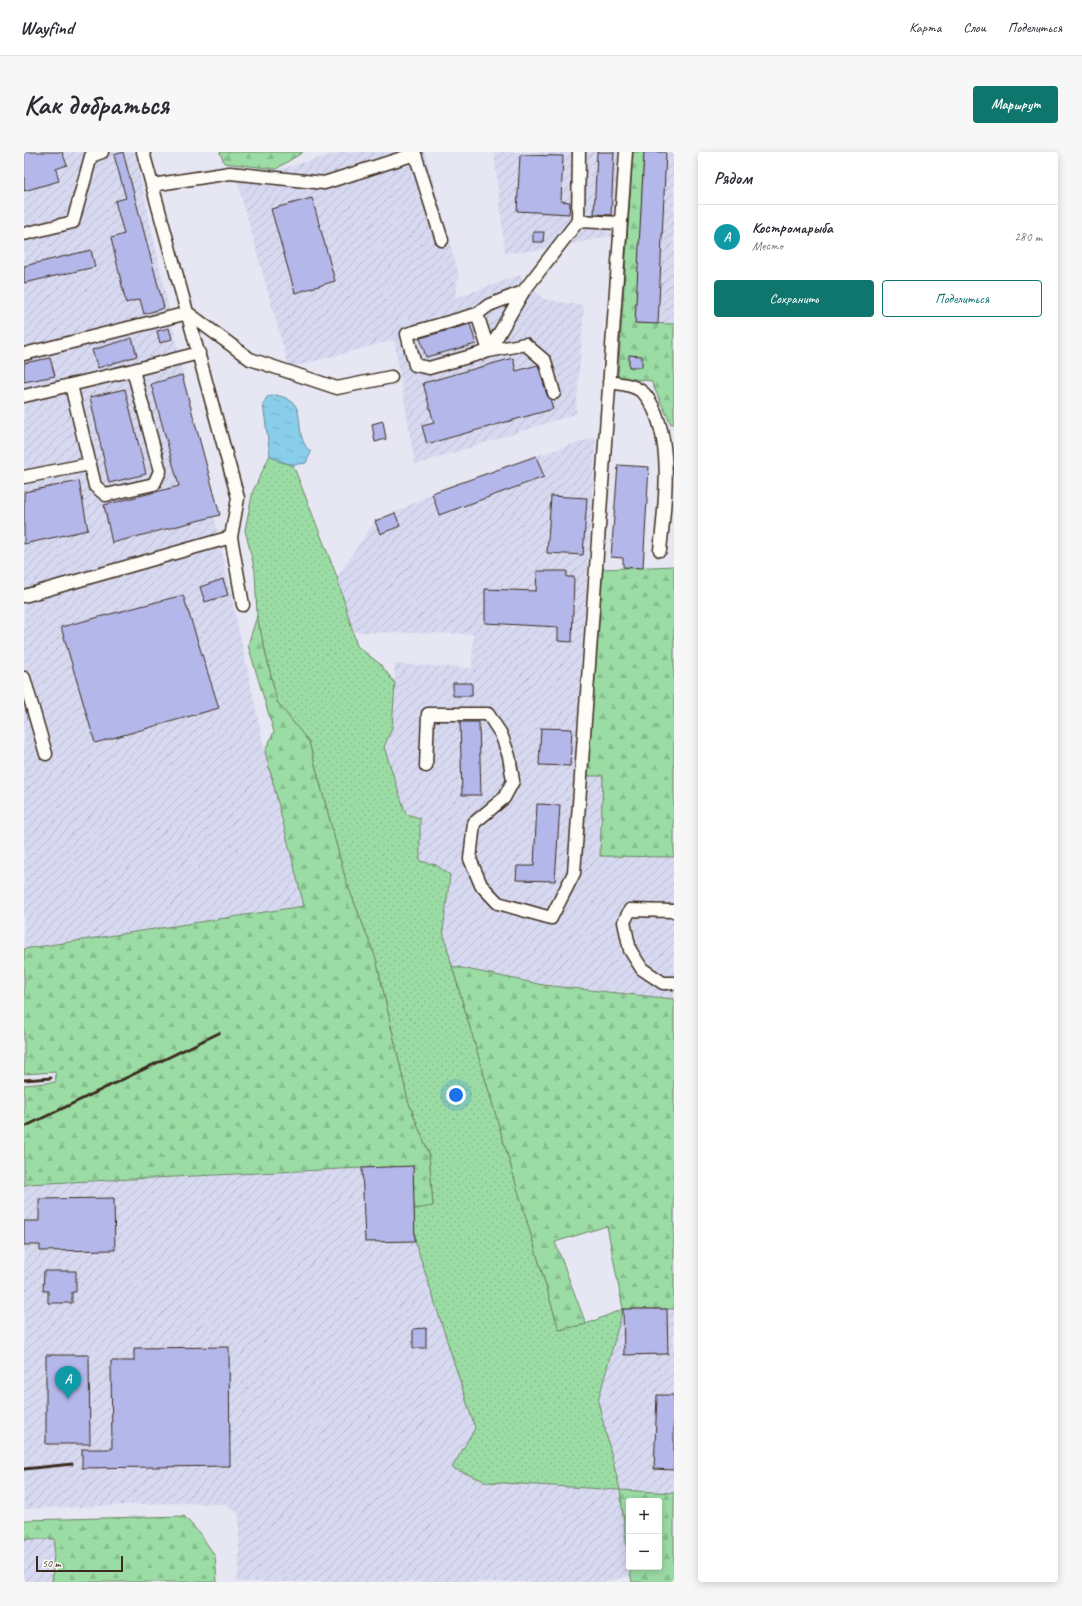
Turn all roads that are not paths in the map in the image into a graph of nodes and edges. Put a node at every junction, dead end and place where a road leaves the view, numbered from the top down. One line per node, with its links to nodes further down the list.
1 (102, 152): 8 (street)
2 (143, 152): 5 (street)
3 (579, 152): 6 (street)
4 (626, 152): 7 (street)
5 (152, 185): 9 (street); 11 (street)
6 (578, 221): 7 (street); 10 (street)
7 (620, 223): 18 (street)
8 (24, 234)
9 (442, 240)
10 (523, 292): 12 (street); 13 (street)
11 (188, 313): 14 (street); 15 (street); 17 (street)
12 (477, 314): 13 (street); 13 (street)
13 (489, 351): 20 (street)
14 (199, 353): 16 (street); 24 (street)
15 (24, 354)
16 (133, 370): 19 (street); 22 (street)
17 (391, 377)
18 (609, 382): 25 (street); 30 (street)
19 (70, 385): 21 (street); 22 (street)
20 (554, 393)
21 (24, 396)
22 (90, 464): 23 (street)
23 (24, 477)
24 (231, 537): 26 (street); 27 (street)
25 (660, 550)
26 (24, 596)
27 (243, 605)
28 (24, 678): 29 (street)
29 (46, 754)
30 (426, 766)
31 (674, 911): 32 (street)
32 (674, 983)

